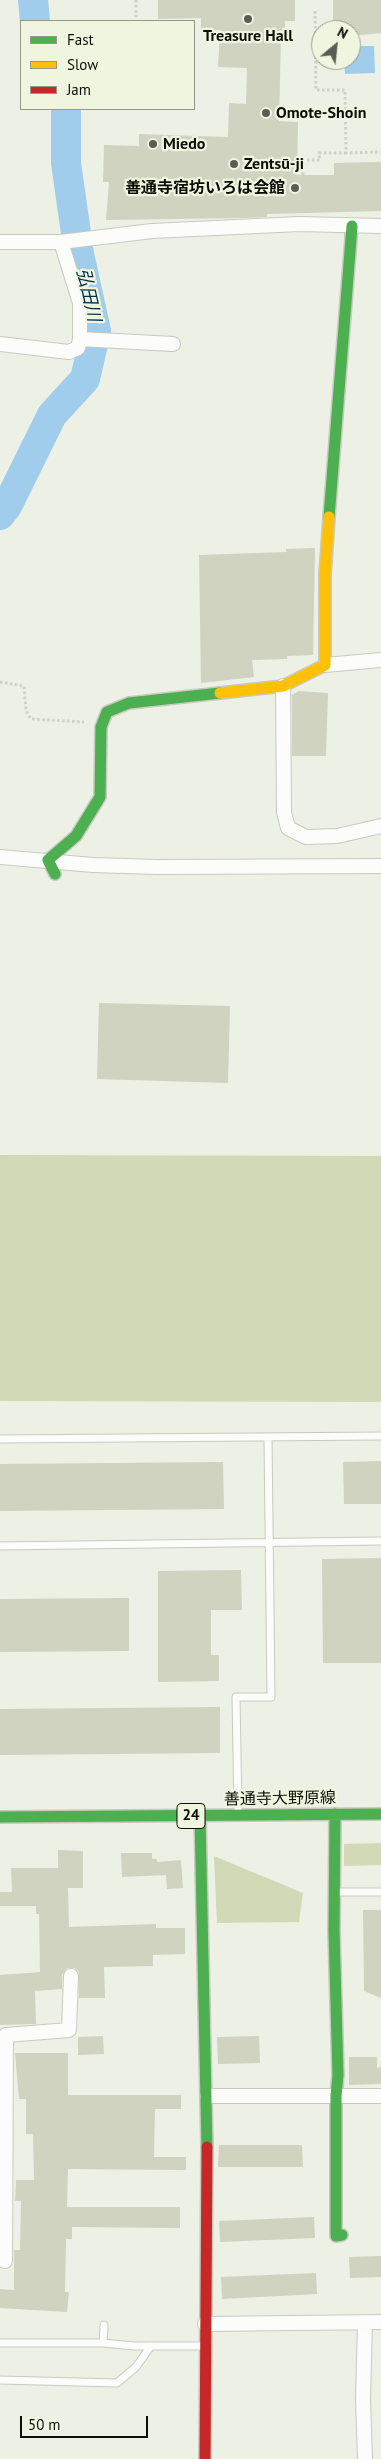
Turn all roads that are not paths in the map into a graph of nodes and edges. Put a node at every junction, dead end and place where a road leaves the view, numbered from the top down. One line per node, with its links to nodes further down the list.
1 (352, 226): 2 (street); 4 (street); 9 (street)
2 (381, 226)
3 (0, 242): 4 (street)
4 (64, 242): 5 (street)
5 (80, 340): 6 (street); 7 (street)
6 (0, 344)
7 (173, 344)
8 (381, 660): 9 (street)
9 (325, 665): 10 (street)
10 (283, 686): 11 (street); 13 (street)
11 (381, 826)
12 (0, 856): 13 (street)
13 (48, 860): 14 (street); 15 (street)
14 (381, 866)
15 (55, 874)
16 (381, 1436): 17 (lane)
17 (268, 1438): 18 (lane); 19 (lane)
18 (0, 1439)
19 (270, 1541): 20 (lane); 21 (lane); 24 (lane)
20 (381, 1541)
21 (0, 1546)
22 (335, 1814): 23 (street, 善通寺大野原線 / 24); 24 (street, 善通寺大野原線 / 24); 27 (street)
23 (381, 1814)
24 (238, 1815): 25 (street, 善通寺大野原線 / 24)
25 (200, 1816): 26 (street, 善通寺大野原線 / 24); 31 (street)
26 (0, 1818)
27 (334, 1892): 28 (lane); 32 (street)
28 (381, 1892)
29 (71, 1976): 30 (street)
30 (3, 2036): 35 (street)
31 (207, 2096): 32 (street); 38 (street)
32 (336, 2096): 33 (street); 34 (street)
33 (381, 2096)
34 (342, 2235)
35 (5, 2261)
36 (365, 2322): 37 (street); 38 (street); 46 (street)
37 (381, 2322)
38 (205, 2324): 43 (street)
39 (104, 2326): 41 (lane)
40 (0, 2343): 41 (lane)
41 (103, 2343): 42 (lane)
42 (151, 2346): 43 (lane); 44 (lane)
43 (205, 2346): 45 (street)
44 (0, 2380)
45 (206, 2459)
46 (365, 2459)

